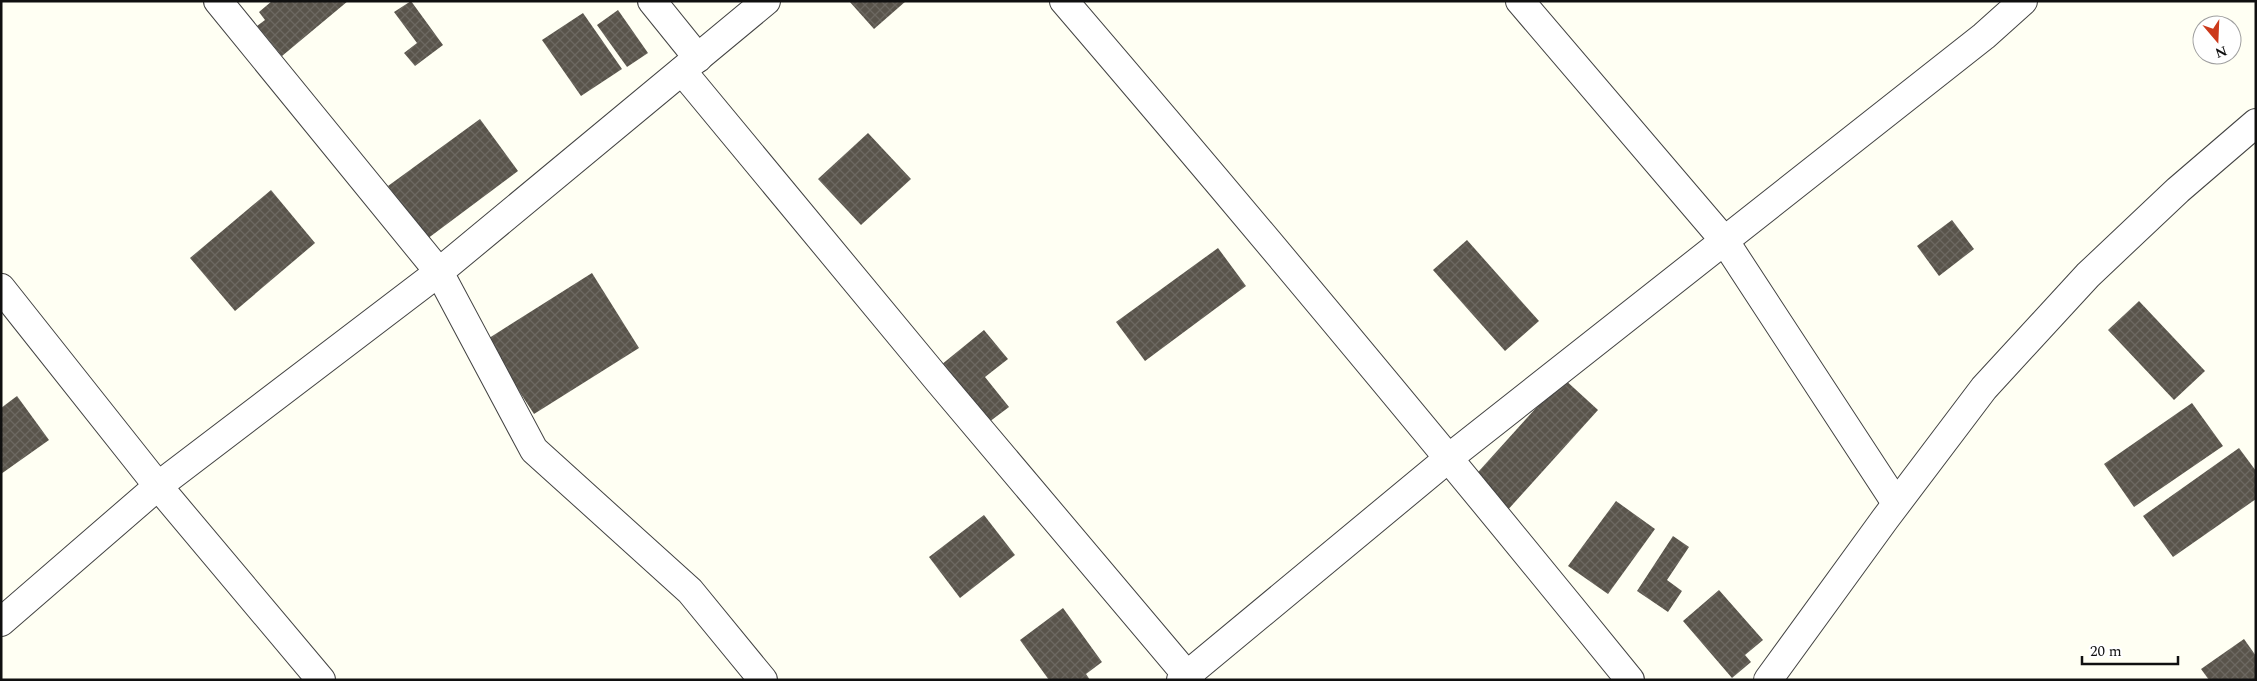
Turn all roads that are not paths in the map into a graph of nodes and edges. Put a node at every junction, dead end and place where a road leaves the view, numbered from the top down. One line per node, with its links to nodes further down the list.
1 (218, 1): 10 (street)
2 (652, 1): 7 (street)
3 (766, 1): 7 (street)
4 (1064, 1): 12 (street)
5 (1520, 1): 9 (street)
6 (2023, 1): 9 (street)
7 (690, 65): 10 (street); 16 (street)
8 (2256, 123): 14 (street)
9 (1724, 240): 12 (street); 14 (street)
10 (440, 272): 13 (street); 18 (street)
11 (1, 288): 13 (street)
12 (1450, 457): 16 (street); 19 (street)
13 (158, 486): 15 (street); 17 (street)
14 (1896, 503): 20 (street)
15 (1, 622)
16 (1186, 678)
17 (321, 680)
18 (763, 680)
19 (1630, 680)
20 (1768, 680)

